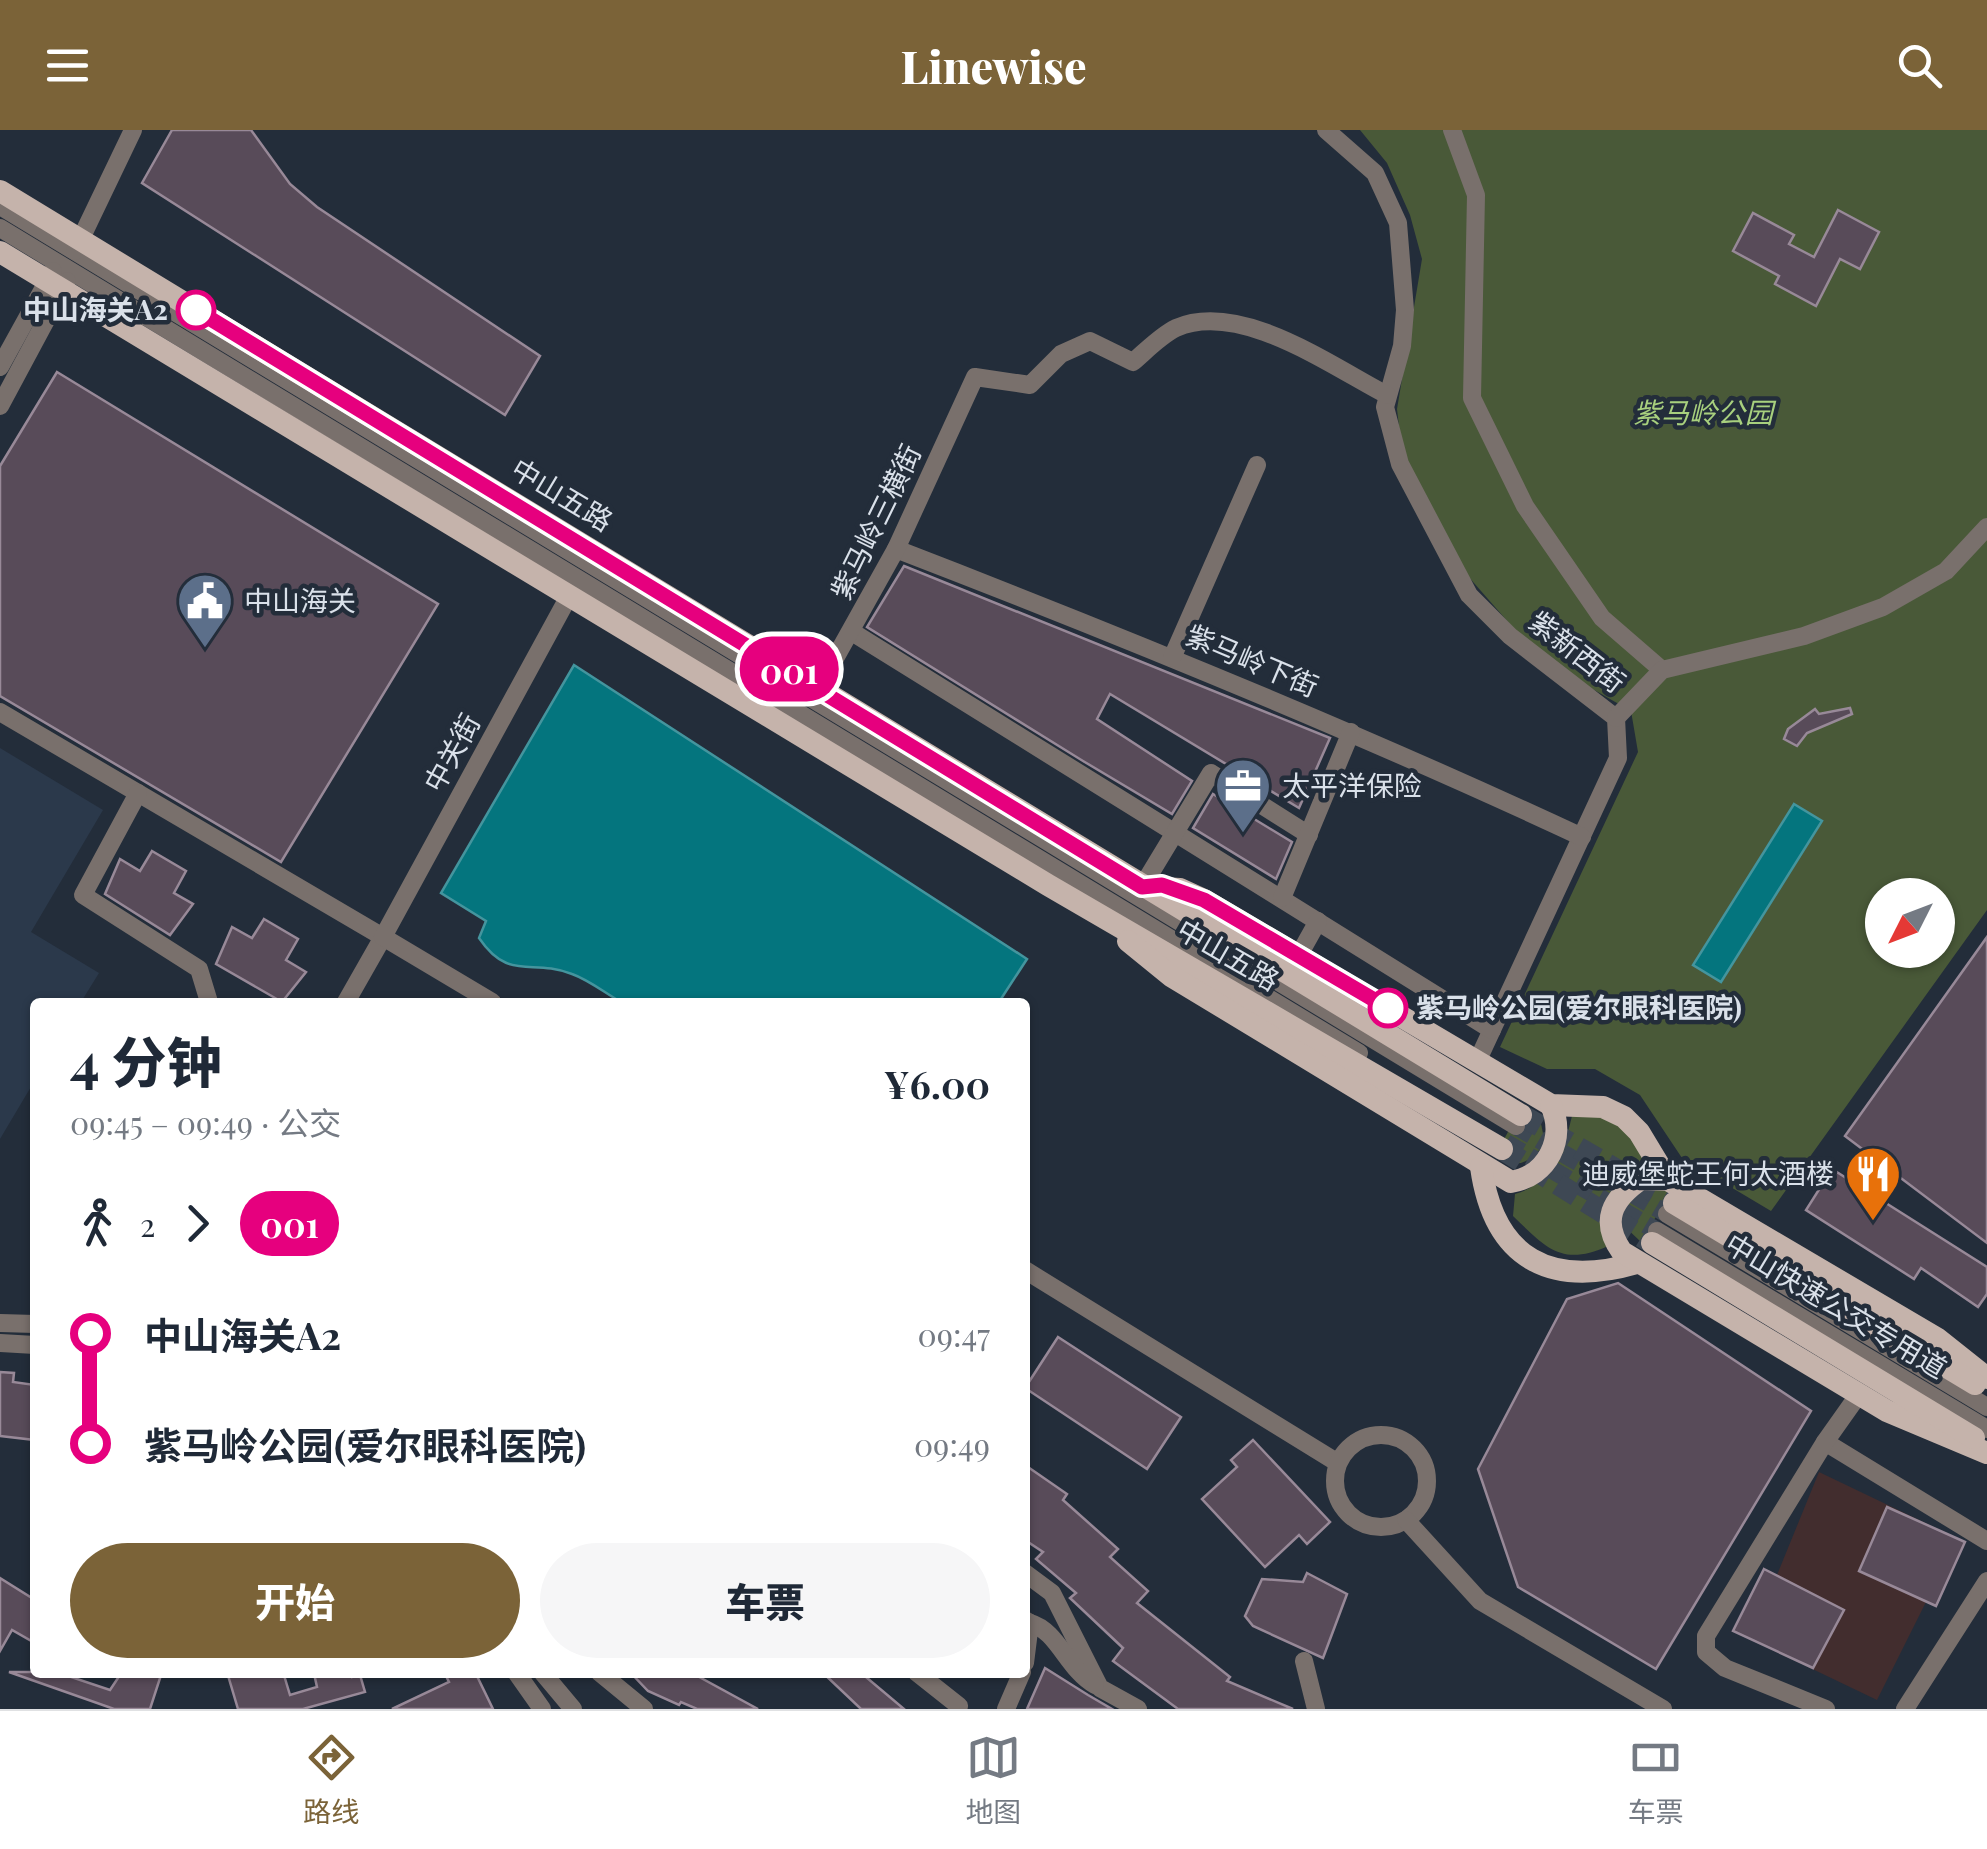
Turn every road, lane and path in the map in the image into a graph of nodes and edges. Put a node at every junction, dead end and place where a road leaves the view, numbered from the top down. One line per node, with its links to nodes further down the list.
1 (133, 130): 7 (street)
2 (1326, 130): 11 (street)
3 (1452, 130): 19 (street)
4 (0, 191): 7 (main road, 中山五路)
5 (0, 206): 7 (street)
6 (0, 228): 9 (street)
7 (75, 247): 9 (street); 20 (main road, 中山五路); 39 (street)
8 (0, 252): 9 (main road, 中山五路)
9 (59, 277): 10 (street); 12 (street); 16 (main road, 中山五路); 39 (street)
10 (0, 367)
11 (1386, 401): 15 (street, 紫马岭三横街); 22 (street, 紫新西街)
12 (0, 406)
13 (1257, 465): 18 (street)
14 (1987, 527): 19 (street)
15 (896, 549): 17 (street, 紫马岭三横街); 18 (street, 紫马岭下街)
16 (569, 596): 30 (main road, 中山五路); 31 (street, 中关街)
17 (852, 632): 20 (street, 紫马岭三横街); 28 (street)
18 (1172, 658): 23 (street, 紫马岭下街)
19 (1662, 670): 22 (street)
20 (819, 688): 27 (main road, 中山五路)
21 (0, 712): 24 (street)
22 (1616, 718): 26 (street, 紫新西街)
23 (1350, 732): 25 (street); 26 (street, 紫马岭下街)
24 (138, 793): 31 (street); 33 (street)
25 (1309, 834): 27 (street); 28 (street)
26 (1582, 837): 36 (street, 紫新西街)
27 (1142, 887): 32 (main road, 中山五路); 39 (main road, 中山五路)
28 (1282, 898): 29 (street)
29 (1318, 921): 32 (street); 36 (street)
30 (1116, 924): 39 (main road, 中山五路); 40 (main road)
31 (383, 938): 34 (street, 中关街); 35 (street)
32 (1299, 955): 37 (main road, 中山五路)
33 (208, 998)
34 (348, 998)
35 (485, 998)
36 (1492, 1030): 37 (street, 紫新西街)
37 (1477, 1062): 38 (main road, 中山五路)
38 (1551, 1105): 40 (main road); 41 (main road, 中山五路)
39 (1511, 1133)
40 (1481, 1167): 43 (main road)
41 (1668, 1180): 43 (main road); 49 (main road, 中山五路)
42 (1663, 1223): 50 (main road); 52 (street, 中山快速公交专用道); 53 (street, 中山快速公交专用道); 55 (main road)
43 (1637, 1263): 51 (main road)
44 (1030, 1273): 56 (street)
45 (0, 1322): 46 (street)
46 (30, 1324)
47 (0, 1343): 48 (street)
48 (30, 1345)
49 (1987, 1378)
50 (1987, 1391)
51 (1859, 1394): 54 (street); 55 (main road)
52 (1987, 1406)
53 (1987, 1429)
54 (1824, 1442): 58 (street); 69 (street)
55 (1987, 1450)
56 (1338, 1463): 57 (street); 57 (street)
57 (1406, 1520): 77 (street)
58 (1987, 1540)
59 (1030, 1576): 68 (street)
60 (1987, 1581): 80 (street)
61 (1030, 1622): 68 (street)
62 (1304, 1661): 76 (street)
63 (520, 1678): 71 (street)
64 (547, 1678): 72 (street)
65 (606, 1678): 73 (street)
66 (924, 1678): 70 (street)
67 (1019, 1678): 74 (street)
68 (1100, 1688): 75 (street)
69 (1784, 1692): 78 (street); 79 (street)
70 (959, 1706)
71 (542, 1709)
72 (573, 1709)
73 (644, 1709)
74 (1006, 1709)
75 (1138, 1709)
76 (1316, 1709)
77 (1663, 1709)
78 (1774, 1709)
79 (1826, 1709)
80 (1905, 1709)

